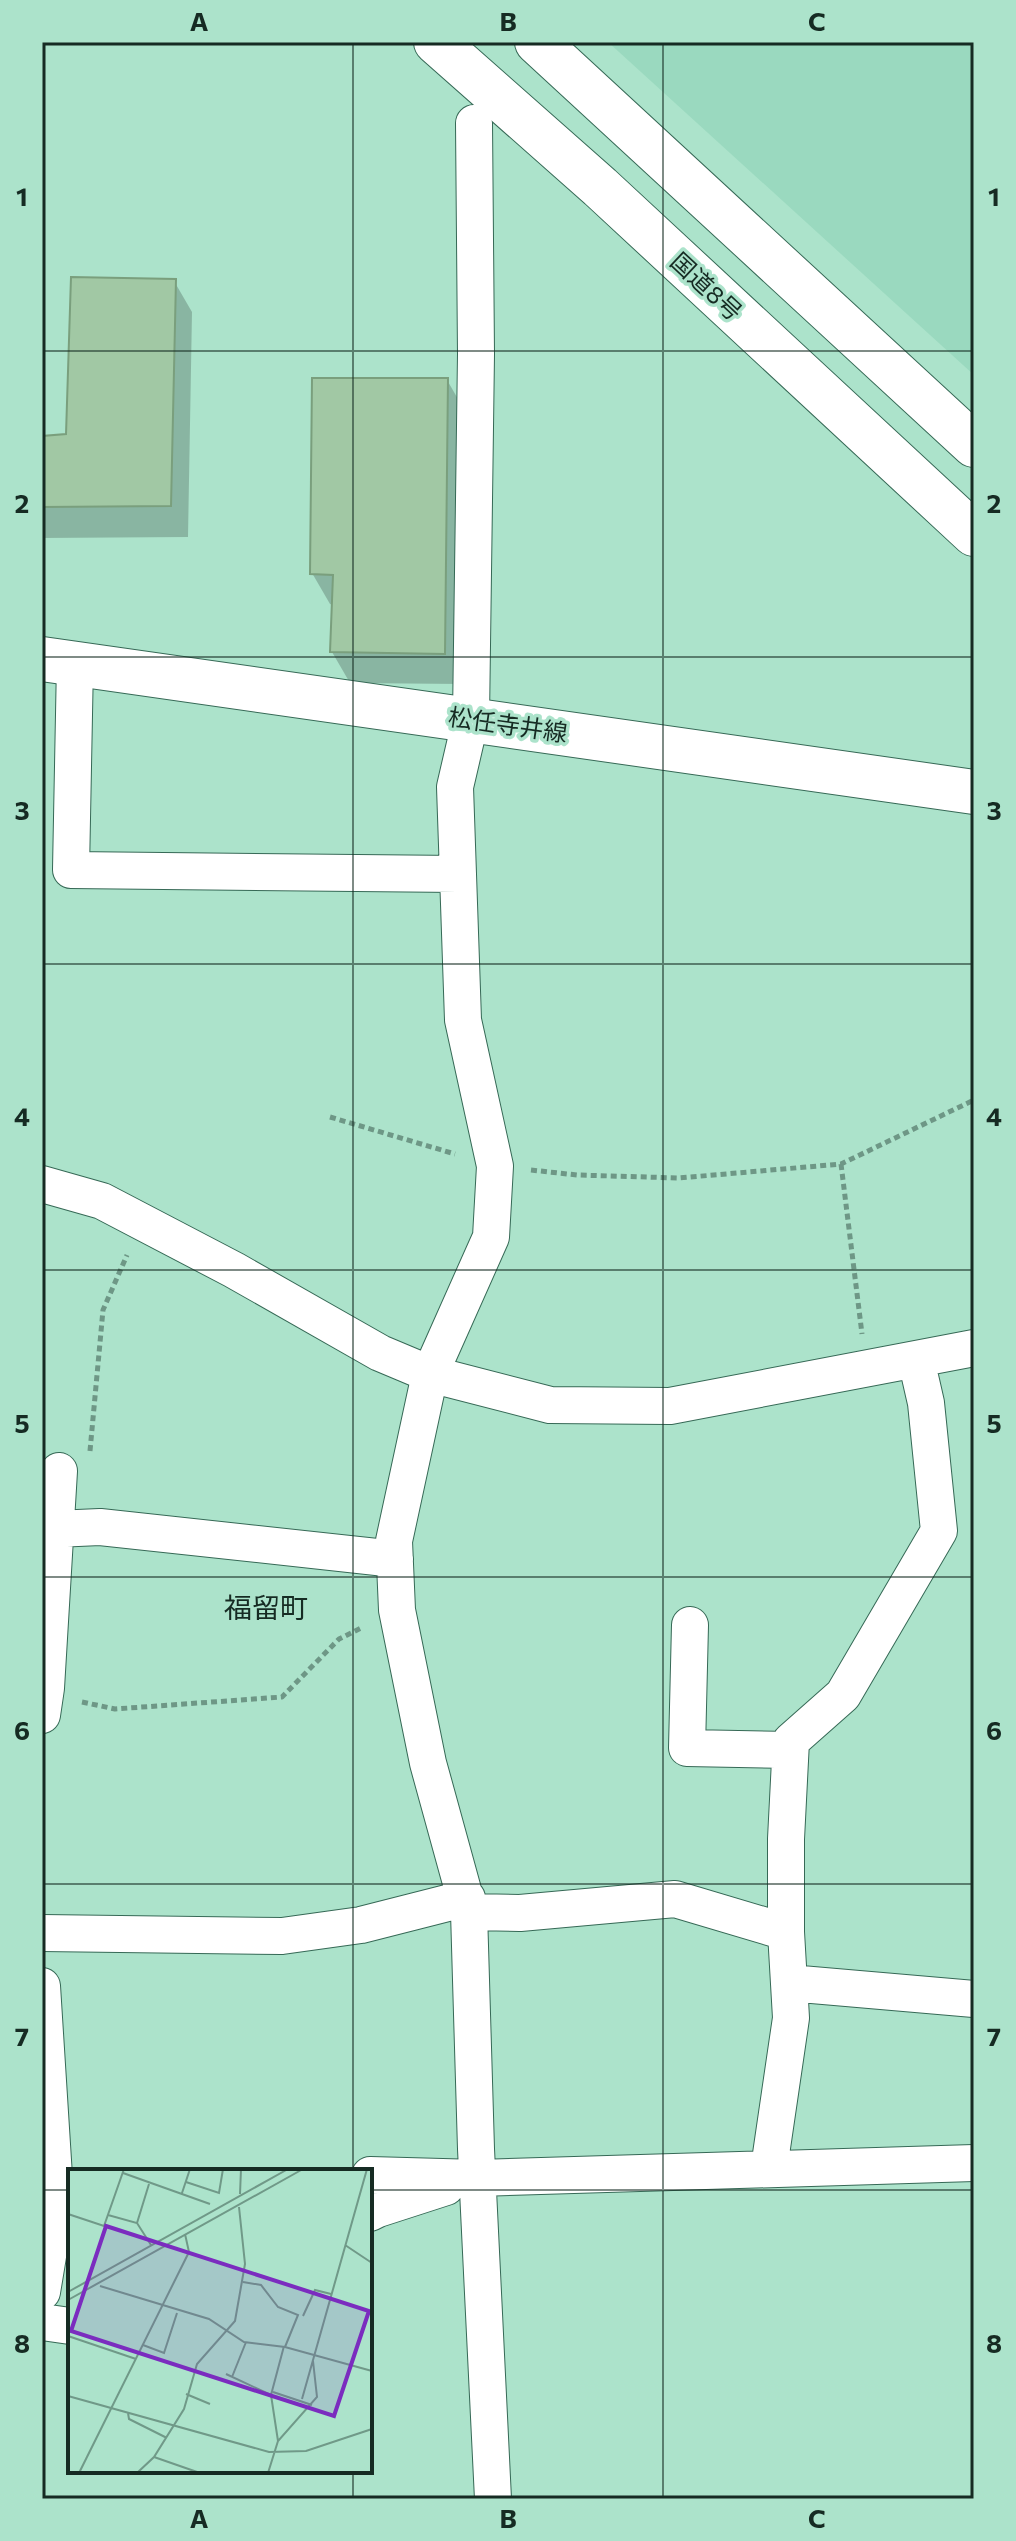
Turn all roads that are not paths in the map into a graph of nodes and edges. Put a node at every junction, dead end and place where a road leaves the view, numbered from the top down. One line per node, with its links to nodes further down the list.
1 (436, 42): 5 (main road, 国道8号)
2 (537, 42): 4 (main road)
3 (474, 123): 7 (street)
4 (974, 445)
5 (974, 534)
6 (58, 661): 7 (main road, 松任寺井線); 9 (street)
7 (471, 718): 8 (main road, 松任寺井線); 9 (street)
8 (974, 792)
9 (458, 874): 13 (street)
10 (42, 1184): 13 (street)
11 (974, 1348): 12 (street)
12 (916, 1359): 13 (street); 19 (street)
13 (430, 1374): 16 (street)
14 (74, 1464): 15 (street)
15 (55, 1529): 16 (street); 18 (street)
16 (395, 1559): 20 (street)
17 (690, 1625): 19 (street)
18 (44, 1705)
19 (790, 1750): 21 (street)
20 (468, 1905): 21 (street); 22 (street); 29 (street)
21 (786, 1932): 23 (street)
22 (42, 1933)
23 (789, 1983): 25 (street); 27 (street)
24 (42, 1986): 30 (street)
25 (974, 1999)
26 (974, 2163): 27 (street)
27 (769, 2168): 29 (street)
28 (372, 2175): 29 (street)
29 (478, 2178): 31 (street); 35 (street)
30 (63, 2210): 32 (street)
31 (372, 2212)
32 (42, 2292)
33 (42, 2322): 34 (street)
34 (68, 2326)
35 (493, 2499)

